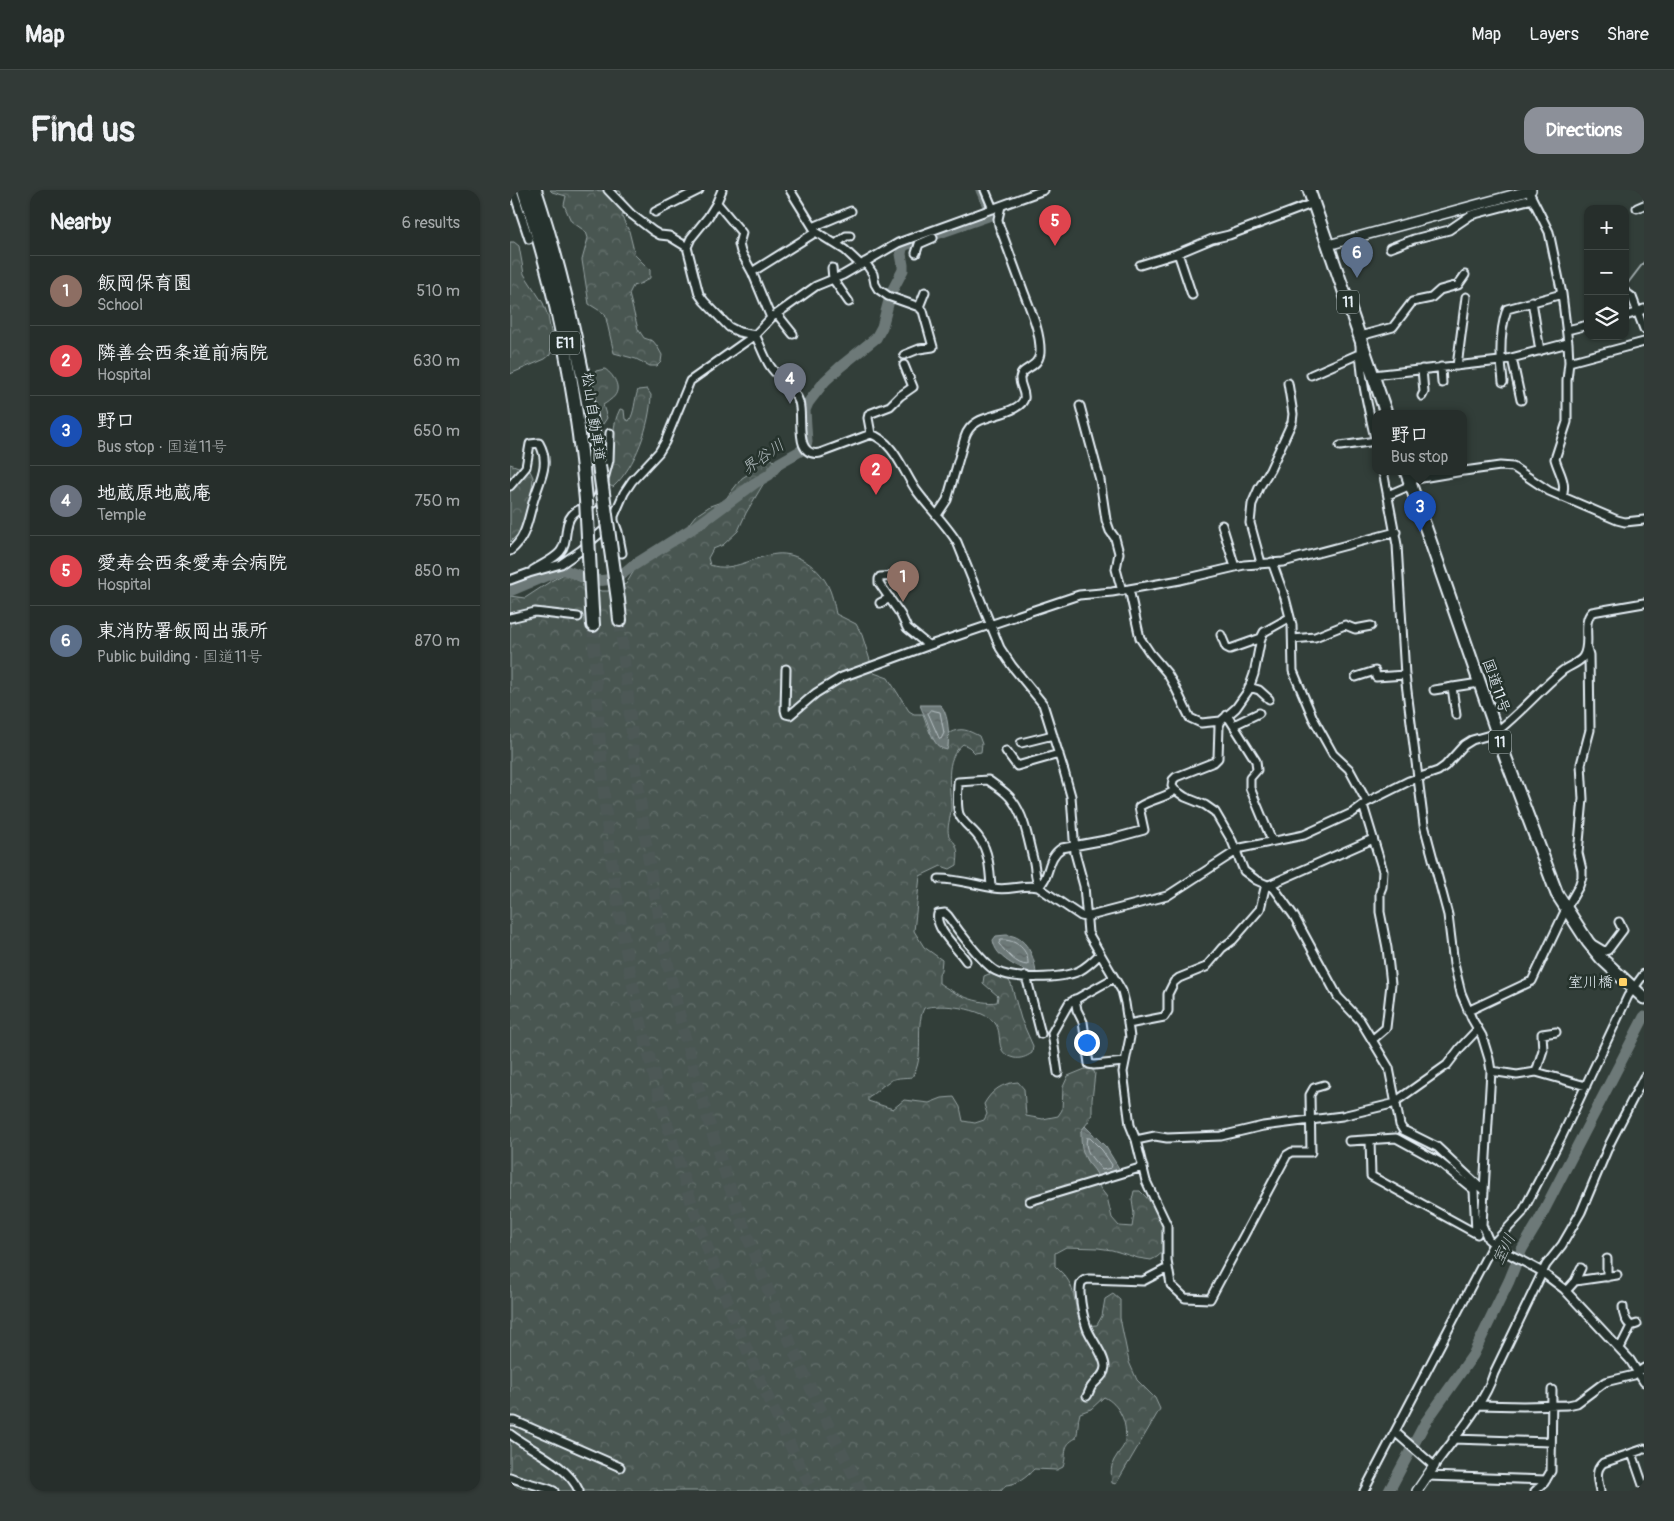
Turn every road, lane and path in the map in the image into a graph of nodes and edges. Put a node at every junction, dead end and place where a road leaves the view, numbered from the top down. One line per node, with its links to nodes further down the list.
1 (513, 190): 21 (street)
2 (524, 190): 106 (highway, 松山自動車道 / E11, bridge)
3 (535, 190): 105 (highway, 松山自動車道 / E11, bridge)
4 (608, 190): 25 (street)
5 (699, 190): 17 (street)
6 (722, 190): 12 (street)
7 (985, 190): 15 (street)
8 (1044, 190): 14 (street)
9 (1309, 190): 13 (highway, 11)
10 (794, 191): 18 (street)
11 (1530, 192): 24 (street); 26 (street); 36 (street)
12 (717, 202): 25 (street); 32 (street)
13 (1314, 203): 24 (highway, 11); 28 (street)
14 (1001, 206): 15 (street); 85 (street)
15 (990, 210): 22 (street)
16 (852, 211): 18 (street)
17 (655, 212)
18 (814, 229): 23 (street); 32 (street)
19 (850, 236): 23 (street)
20 (933, 238): 22 (street)
21 (529, 239)
22 (918, 240): 27 (street); 29 (street)
23 (836, 244): 29 (street)
24 (1328, 245): 51 (highway, 11)
25 (687, 246): 49 (street)
26 (1390, 248)
27 (916, 253)
28 (1178, 253): 30 (street); 37 (street)
29 (863, 264): 34 (street); 42 (street)
30 (1140, 265)
31 (832, 268): 34 (street)
32 (752, 272): 45 (street)
33 (1465, 275): 51 (street)
34 (833, 279): 41 (street); 45 (street)
35 (925, 292): 42 (street)
36 (1562, 294): 40 (street); 48 (street)
37 (1192, 295)
38 (1628, 295): 43 (street)
39 (1466, 297): 61 (street)
40 (1532, 301): 54 (street); 58 (street)
41 (849, 302)
42 (919, 307): 56 (street)
43 (1641, 311): 44 (street); 47 (street)
44 (1629, 315)
45 (774, 316): 49 (street); 50 (street)
46 (1584, 326): 48 (street)
47 (1644, 329)
48 (1567, 330): 53 (street)
49 (755, 334): 75 (street); 87 (street)
50 (793, 334)
51 (1360, 336): 55 (street); 65 (highway, 11)
52 (1644, 342): 59 (street)
53 (1568, 344): 54 (street); 59 (street)
54 (1540, 351): 57 (street)
55 (1359, 354): 64 (street); 73 (street)
56 (904, 355)
57 (1512, 358): 58 (street); 70 (street)
58 (1500, 361): 61 (street); 66 (street)
59 (1569, 362): 84 (street)
60 (904, 365): 75 (street)
61 (1458, 366): 62 (street)
62 (1441, 367): 63 (street); 68 (street)
63 (1422, 369): 65 (street); 69 (street)
64 (1311, 375)
65 (1373, 375): 72 (highway, 11)
66 (1503, 382)
67 (1288, 383): 93 (street)
68 (1442, 383)
69 (1422, 396)
70 (1522, 400)
71 (1080, 406): 98 (street)
72 (1385, 410)
73 (1372, 426)
74 (610, 433): 95 (street)
75 (871, 434): 85 (street)
76 (1372, 442): 77 (street)
77 (1340, 446)
78 (1467, 471): 84 (street)
79 (1384, 475): 83 (street)
80 (1436, 475): 81 (street)
81 (1409, 479): 83 (street); 117 (highway, 国道11号 / 11)
82 (510, 486): 90 (street)
83 (1388, 496): 89 (street)
84 (1562, 496): 86 (street)
85 (937, 514): 107 (street)
86 (1644, 520)
87 (614, 521): 91 (street); 95 (street)
88 (1222, 525): 94 (street)
89 (1396, 532): 92 (street); 115 (street)
90 (510, 551)
91 (622, 553)
92 (1272, 562): 93 (street); 104 (street)
93 (1261, 563): 94 (street)
94 (1235, 567): 98 (street)
95 (529, 573): 97 (street)
96 (900, 576): 99 (street)
97 (510, 580)
98 (1125, 590): 107 (street); 125 (street)
99 (890, 598): 100 (street); 112 (street)
100 (880, 603)
101 (1644, 603): 113 (street)
102 (578, 617): 103 (street)
103 (510, 618)
104 (1289, 618): 110 (street); 111 (street)
105 (620, 620)
106 (593, 625)
107 (991, 625): 112 (street); 128 (street)
108 (1371, 626): 111 (street)
109 (1221, 635): 110 (street)
110 (1261, 638): 118 (street)
111 (1293, 639): 134 (street)
112 (928, 645): 114 (street)
113 (1586, 648): 127 (street); 143 (street)
114 (786, 669)
115 (1405, 675): 116 (street); 132 (street)
116 (1356, 677)
117 (1480, 683): 119 (street); 127 (highway, 国道11号 / 11)
118 (1249, 687): 121 (street); 123 (street)
119 (1452, 687): 120 (street); 124 (street)
120 (1434, 690)
121 (1269, 698)
122 (1259, 713): 126 (street)
123 (1228, 715): 125 (street); 126 (street)
124 (1456, 715)
125 (1220, 721): 133 (street)
126 (1234, 725): 136 (street)
127 (1496, 732): 132 (street); 143 (highway, 国道11号 / 11)
128 (1053, 736): 129 (street); 131 (street)
129 (1021, 743)
130 (1006, 751): 131 (street)
131 (1059, 754): 137 (street)
132 (1418, 778): 134 (street); 154 (street)
133 (1175, 790): 137 (street); 138 (street)
134 (1365, 804): 135 (street); 136 (street)
135 (1373, 839): 140 (street); 159 (street)
136 (1272, 841): 138 (street)
137 (1074, 846): 141 (street); 144 (street)
138 (1236, 852): 140 (street); 144 (street)
139 (938, 879): 142 (street)
140 (1269, 885): 155 (street); 159 (street)
141 (1039, 886): 142 (street); 142 (street); 144 (street)
142 (991, 887)
143 (1566, 909): 146 (highway, 国道11号 / 11); 154 (street)
144 (1086, 917): 147 (street)
145 (1619, 922): 146 (street)
146 (1590, 945): 152 (highway, 国道11号 / 11)
147 (1100, 954): 150 (street); 151 (street)
148 (966, 961): 150 (street)
149 (1644, 974): 152 (street)
150 (1026, 976): 158 (street)
151 (1114, 978): 153 (street); 155 (street)
152 (1637, 992): 166 (street)
153 (1075, 999): 160 (street); 163 (street)
154 (1468, 1011): 156 (street)
155 (1128, 1024): 160 (street)
156 (1478, 1029): 161 (street); 167 (street)
157 (1556, 1032): 162 (street)
158 (1041, 1034)
159 (1372, 1040): 167 (street)
160 (1124, 1062): 169 (street)
161 (1491, 1071): 162 (street); 173 (street)
162 (1536, 1072): 166 (street)
163 (1058, 1073)
164 (1644, 1077): 181 (street)
165 (1324, 1085): 168 (street)
166 (1586, 1086): 177 (street)
167 (1396, 1101): 168 (street); 173 (street)
168 (1309, 1119): 169 (street); 179 (street)
169 (1136, 1140): 172 (street)
170 (1370, 1140): 171 (street); 175 (street); 175 (street)
171 (1349, 1141)
172 (1143, 1167): 174 (street); 179 (street)
173 (1484, 1191): 176 (street)
174 (1030, 1201)
175 (1476, 1233): 176 (street)
176 (1486, 1236): 177 (street)
177 (1496, 1246): 181 (street); 196 (street)
178 (1608, 1259): 183 (street)
179 (1168, 1268): 191 (street)
180 (1581, 1268): 184 (street)
181 (1541, 1272): 185 (street); 192 (street)
182 (1617, 1276): 183 (street)
183 (1607, 1277): 184 (street)
184 (1575, 1281): 185 (street)
185 (1566, 1291): 187 (street)
186 (1623, 1307): 187 (street)
187 (1620, 1348): 188 (street)
188 (1641, 1370): 189 (street); 193 (street)
189 (1644, 1382)
190 (1552, 1390): 193 (street)
191 (1087, 1396)
192 (1478, 1405): 193 (street); 197 (street)
193 (1552, 1405): 198 (street)
194 (510, 1421): 202 (street)
195 (510, 1434): 208 (street)
196 (1398, 1434): 201 (street); 209 (street)
197 (1453, 1439): 198 (street); 201 (street)
198 (1551, 1442): 205 (street)
199 (1644, 1449): 200 (street)
200 (1632, 1453): 206 (street); 212 (street)
201 (1431, 1464): 203 (street)
202 (620, 1467)
203 (1427, 1476): 205 (street); 210 (street)
204 (510, 1477): 207 (street)
205 (1546, 1480): 211 (street)
206 (1643, 1485)
207 (554, 1491)
208 (579, 1491)
209 (1364, 1491)
210 (1417, 1491)
211 (1535, 1491)
212 (1600, 1491)

